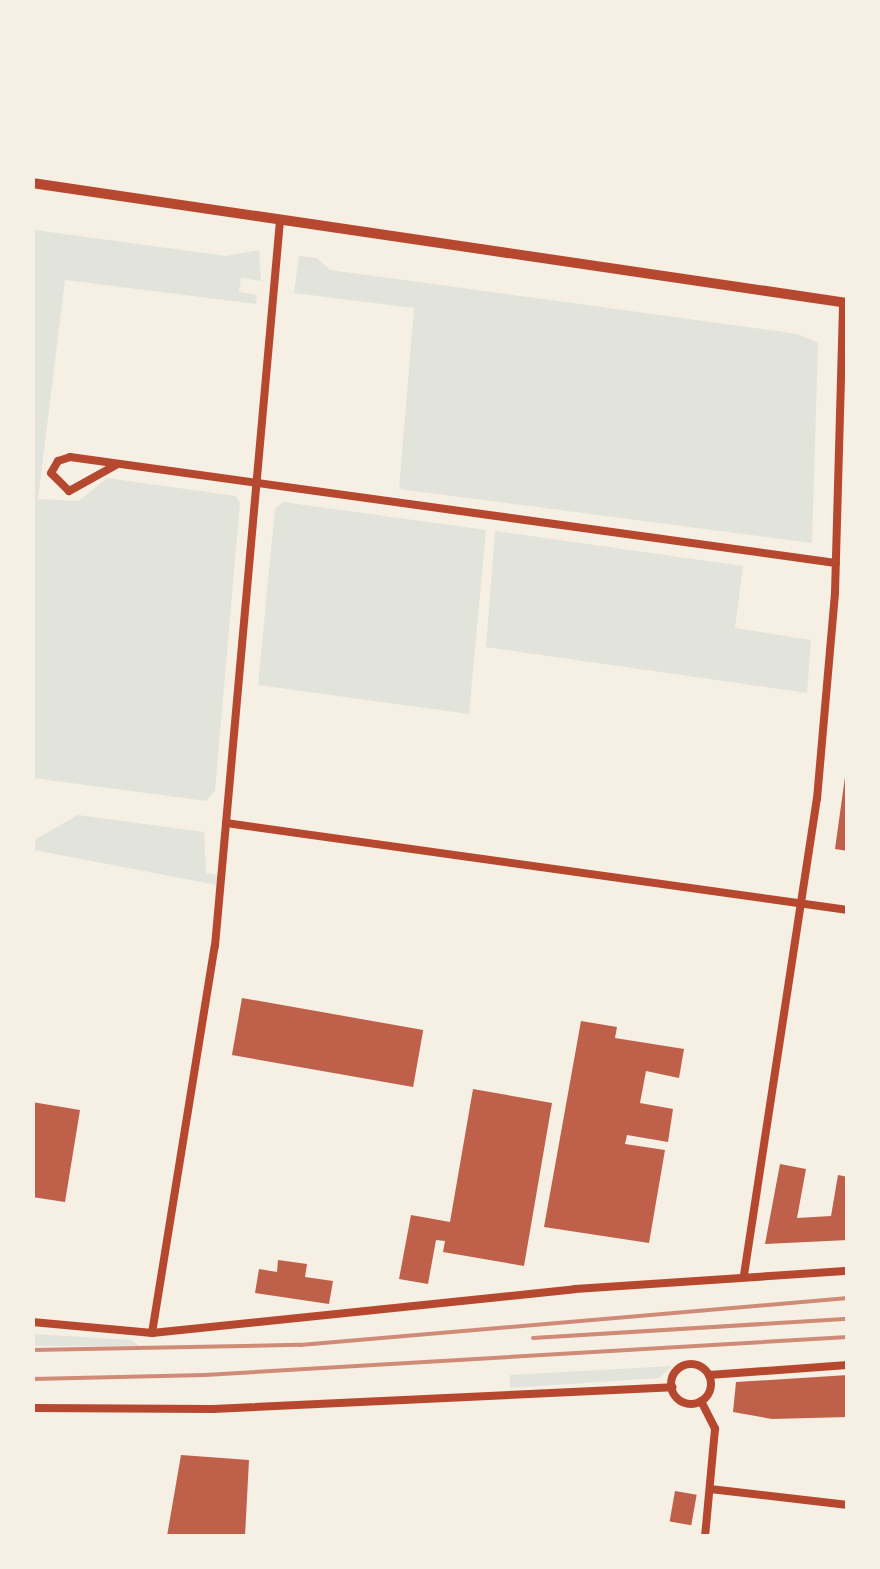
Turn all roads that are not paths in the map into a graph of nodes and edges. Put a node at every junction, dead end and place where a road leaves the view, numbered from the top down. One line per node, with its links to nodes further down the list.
1 (32, 183): 2 (main road)
2 (280, 220): 3 (main road); 6 (street)
3 (845, 303): 4 (street)
4 (843, 450): 7 (street)
5 (116, 465): 5 (street); 6 (street)
6 (256, 485): 7 (street); 8 (street)
7 (836, 563): 9 (street)
8 (226, 823): 9 (street); 14 (street)
9 (802, 904): 10 (street); 12 (street)
10 (848, 910)
11 (848, 1271): 12 (street)
12 (744, 1275): 14 (street)
13 (32, 1322): 14 (street)
14 (152, 1332)
15 (848, 1365): 16 (street)
16 (708, 1375): 17 (street); 18 (street)
17 (672, 1387): 18 (street); 19 (street)
18 (701, 1401): 20 (street)
19 (32, 1408)
20 (710, 1489): 21 (street); 22 (street)
21 (848, 1505)
22 (705, 1536)

